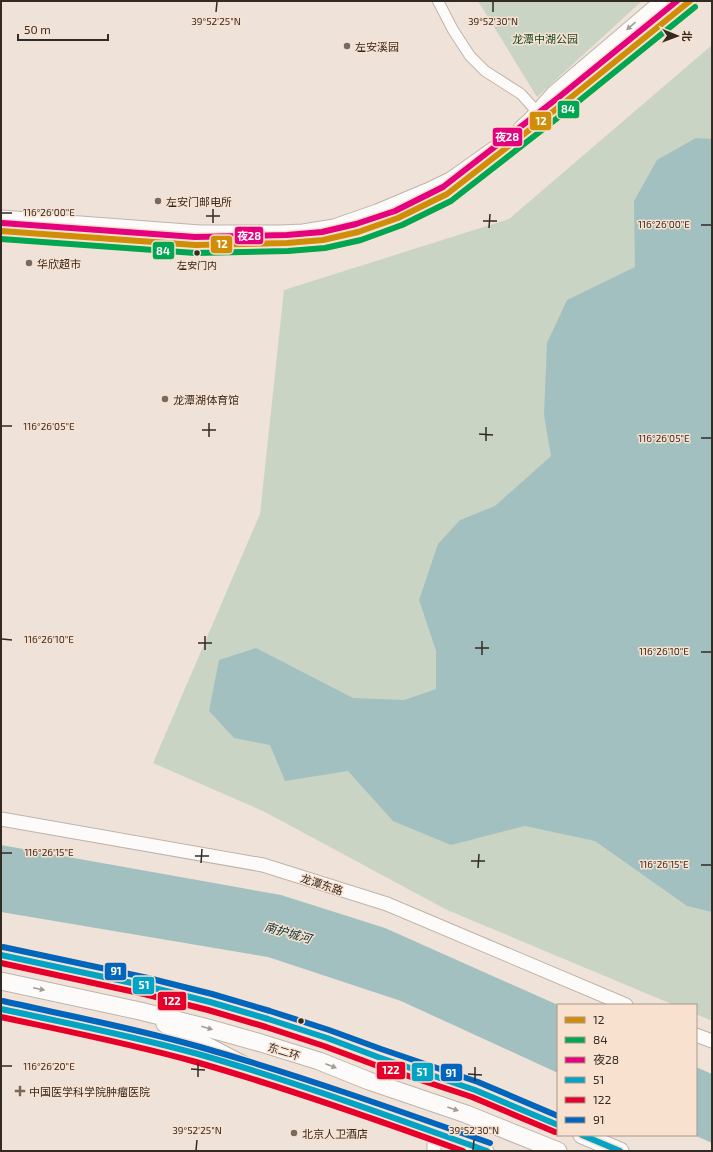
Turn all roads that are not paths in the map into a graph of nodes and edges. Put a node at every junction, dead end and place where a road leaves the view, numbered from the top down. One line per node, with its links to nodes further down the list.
1 (438, 1): 4 (street)
2 (661, 1): 4 (street, one-way to 4)
3 (690, 1): 4 (street)
4 (540, 116): 5 (street); 6 (street)
5 (1, 218)
6 (1, 231)
7 (1, 819): 10 (street, 龙潭东路)
8 (1, 955): 16 (highway)
9 (1, 981): 12 (highway, 东二环, one-way to 12)
10 (624, 1004)
11 (1, 1009): 15 (street)
12 (140, 1010): 15 (highway); 21 (highway, 东二环, one-way to 21)
13 (697, 1034): 14 (street)
14 (712, 1041)
15 (253, 1070): 17 (street)
16 (557, 1125)
17 (434, 1132): 19 (street); 20 (street)
18 (584, 1136): 22 (highway)
19 (434, 1151)
20 (487, 1151)
21 (558, 1151)
22 (620, 1151)

